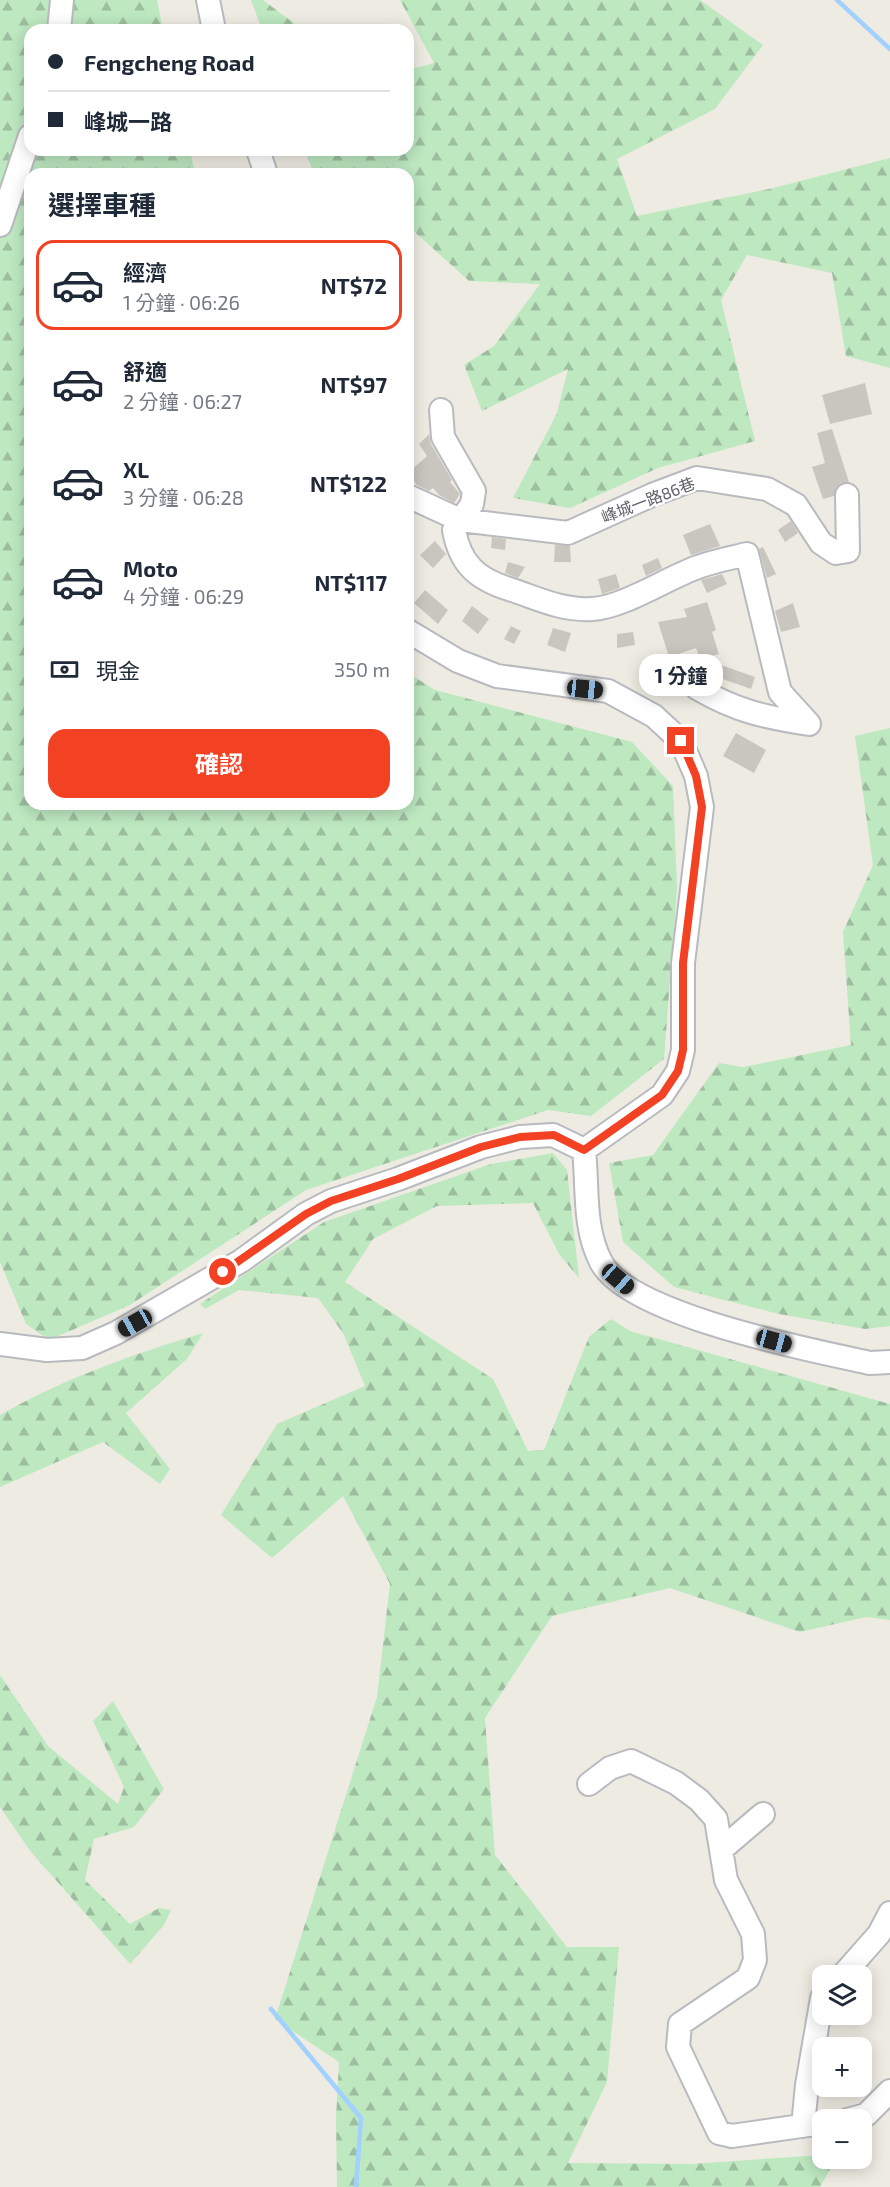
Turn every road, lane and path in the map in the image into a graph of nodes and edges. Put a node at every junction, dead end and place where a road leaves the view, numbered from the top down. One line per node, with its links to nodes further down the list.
1 (62, 0): 3 (street)
2 (208, 0): 4 (street)
3 (60, 24)
4 (213, 24)
5 (24, 154): 6 (street)
6 (0, 225)
7 (441, 410): 10 (street)
8 (848, 495): 10 (street, 峰城一路86巷)
9 (414, 499): 10 (street, 峰城一路86巷)
10 (460, 520): 12 (street)
11 (414, 635): 13 (street)
12 (697, 688)
13 (584, 1150): 14 (street); 15 (street)
14 (0, 1344)
15 (883, 1365)
16 (589, 1784): 18 (street)
17 (764, 1814): 18 (street)
18 (722, 1849): 24 (street)
19 (890, 1913): 20 (street)
20 (852, 1965)
21 (817, 2025): 24 (street)
22 (890, 2091): 23 (street)
23 (872, 2109)
24 (812, 2125)

